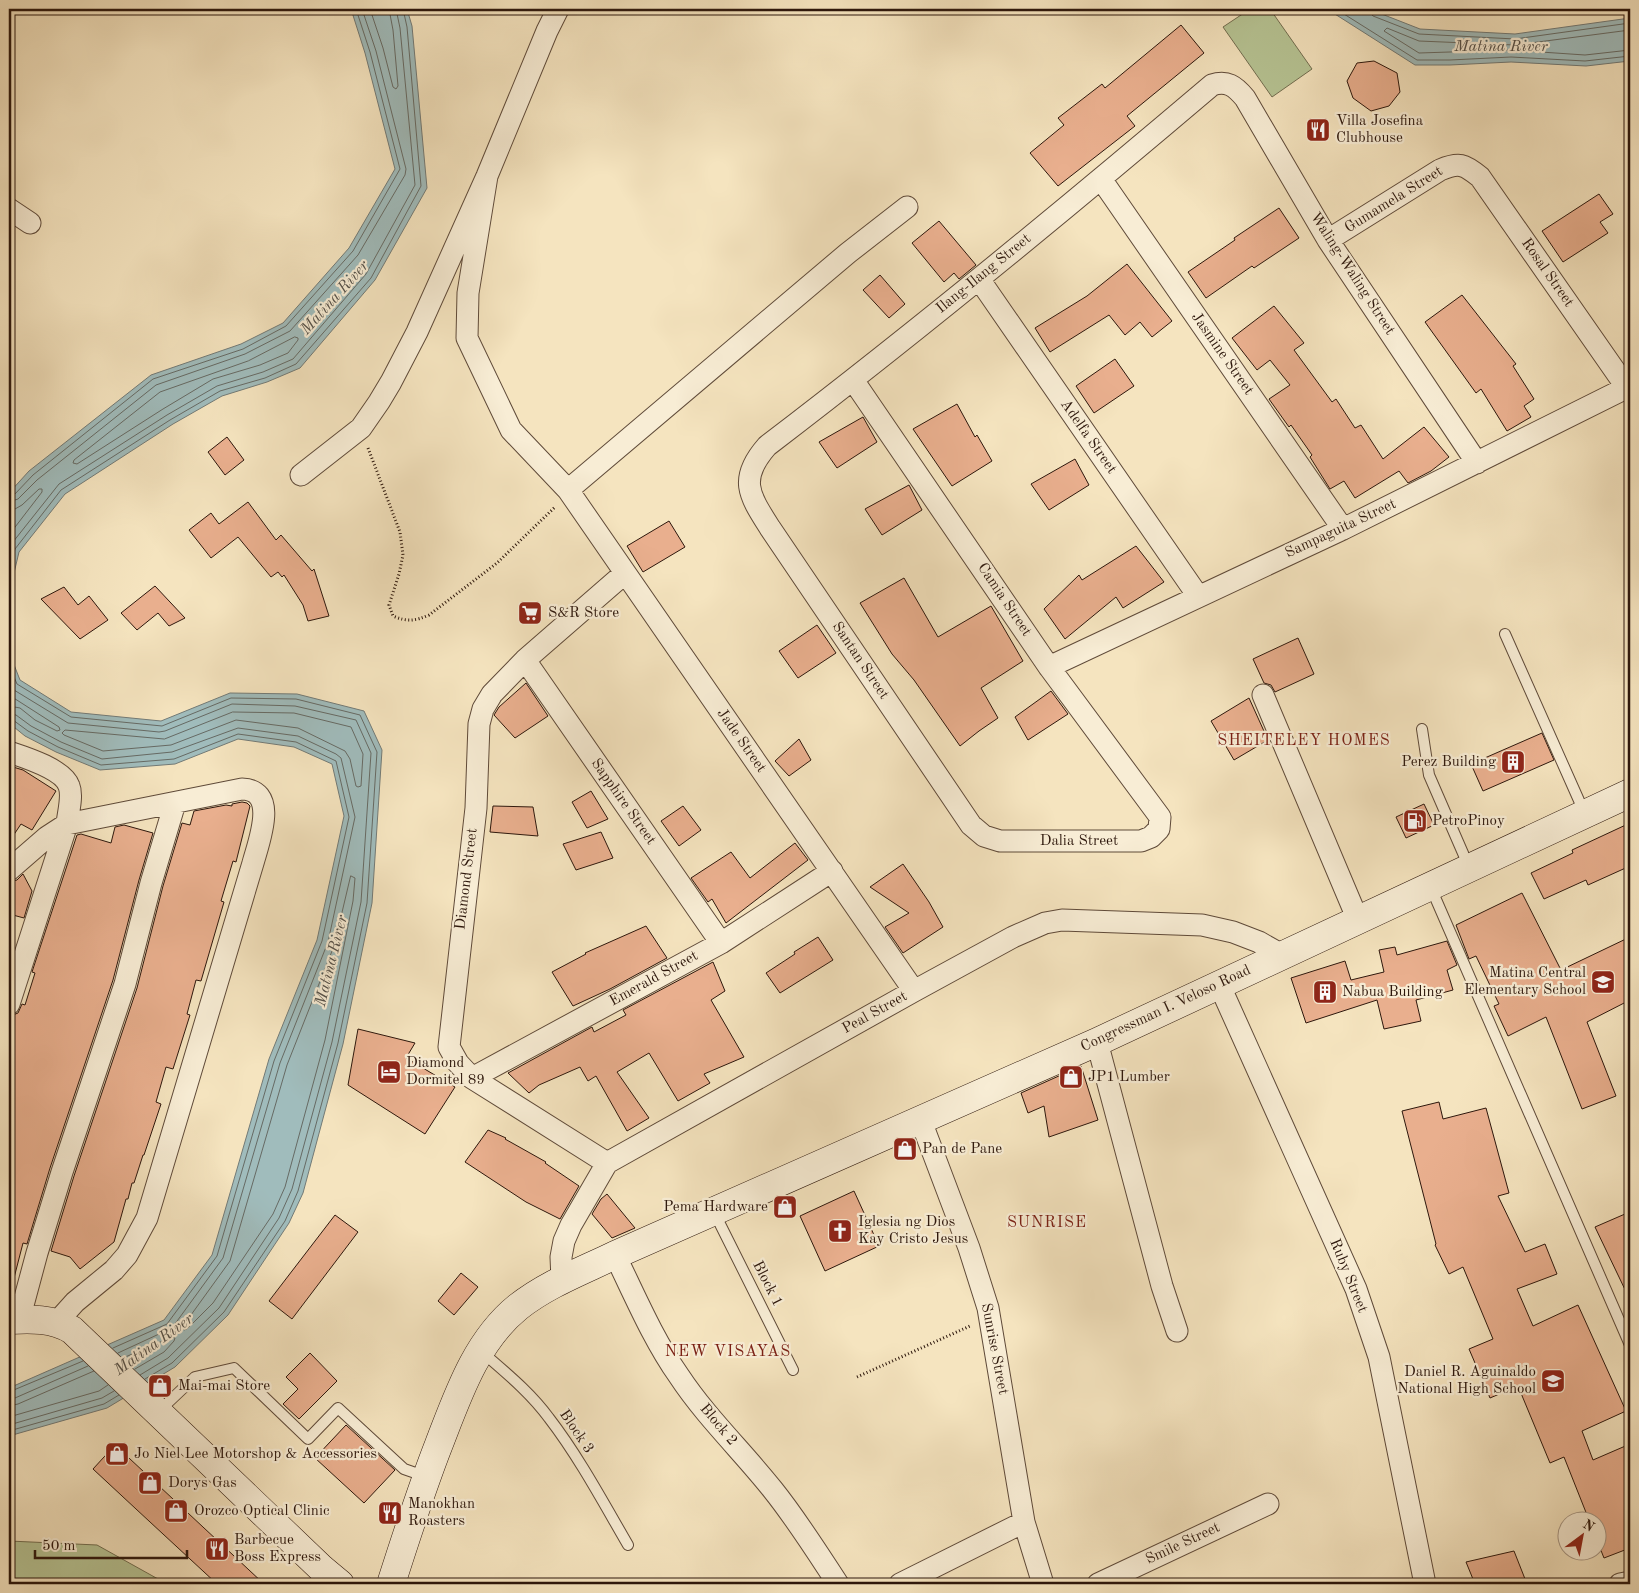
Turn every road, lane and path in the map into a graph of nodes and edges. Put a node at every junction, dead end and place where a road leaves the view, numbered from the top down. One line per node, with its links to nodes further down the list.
1 (558, 9): 4 (street)
2 (1230, 84): 5 (street, Ilang-Ilang Street); 9 (street, Waling-Waling Street)
3 (1461, 164): 9 (street, Gumamela Street); 12 (street, Rosal Street)
4 (487, 176): 13 (street); 17 (street, Jade Street)
5 (1101, 179): 10 (street, Ilang-Ilang Street); 18 (street, Jasmine Street)
6 (907, 207): 17 (street)
7 (9, 209): 8 (street)
8 (30, 223)
9 (1328, 240): 14 (street, Waling-Waling Street)
10 (979, 279): 11 (street, Ilang-Ilang Street); 20 (street, Adelfa Street)
11 (853, 380): 16 (street, Ilang-Ilang Street); 23 (street, Camia Street)
12 (1629, 387): 14 (street, Sampaguita Street)
13 (361, 428): 15 (street); 17 (path)
14 (1478, 463): 18 (street, Sampaguita Street)
15 (301, 475)
16 (750, 479): 32 (street, Santan Street)
17 (568, 490): 19 (street, Jade Street)
18 (1343, 529): 20 (street, Sampaguita Street)
19 (625, 574): 22 (street, Diamond Street); 35 (street, Jade Street)
20 (1198, 596): 23 (street, Sampaguita Street)
21 (1505, 634): 29 (lane)
22 (525, 660): 38 (street, Sapphire Street); 44 (street, Diamond Street)
23 (1049, 667): 30 (street, Camia Street)
24 (1263, 695): 37 (street)
25 (1422, 729): 33 (lane)
26 (9, 752): 31 (street)
27 (1630, 794): 29 (main road, Congressman I. Veloso Road)
28 (175, 803): 31 (street); 51 (street); 52 (street)
29 (1586, 815): 33 (main road, Congressman I. Veloso Road)
30 (1160, 817): 32 (street, Dalia Street)
31 (67, 824): 34 (street); 42 (street)
32 (984, 836)
33 (1470, 868): 36 (main road, Congressman I. Veloso Road)
34 (9, 870)
35 (832, 871): 38 (street, Emerald Street); 41 (street, Jade Street)
36 (1430, 886): 37 (main road, Congressman I. Veloso Road); 54 (lane)
37 (1358, 920): 39 (main road, Congressman I. Veloso Road)
38 (721, 943): 44 (street, Emerald Street)
39 (1282, 955): 40 (main road, Congressman I. Veloso Road); 41 (street, Peal Street)
40 (1219, 984): 43 (main road, Congressman I. Veloso Road); 70 (street, Ruby Street)
41 (914, 991): 46 (street, Peal Street)
42 (9, 1004)
43 (1097, 1042): 45 (main road, Congressman I. Veloso Road); 53 (street)
44 (472, 1078): 46 (street, Diamond Street)
45 (921, 1121): 47 (main road, Congressman I. Veloso Road); 50 (street, Sunrise Street)
46 (607, 1163): 49 (street)
47 (714, 1212): 48 (main road, Congressman I. Veloso Road); 56 (lane, Block 1)
48 (615, 1255): 49 (main road, Congressman I. Veloso Road); 66 (street, Block 2)
49 (562, 1280): 55 (main road, Congressman I. Veloso Road)
50 (990, 1317): 57 (path); 61 (street, Sunrise Street)
51 (14, 1320): 52 (main road)
52 (68, 1329): 58 (main road)
53 (1178, 1331)
54 (1630, 1345)
55 (480, 1350): 59 (main road, Congressman I. Veloso Road); 62 (lane, Block 3)
56 (793, 1370)
57 (857, 1377)
58 (153, 1409): 59 (lane); 64 (main road)
59 (427, 1477): 65 (main road, Congressman I. Veloso Road)
60 (1268, 1504): 69 (street, Smile Street)
61 (1024, 1522): 67 (street); 68 (street, Sunrise Street)
62 (628, 1545)
63 (1630, 1582): 71 (street)
64 (340, 1584)
65 (391, 1584)
66 (838, 1584)
67 (900, 1584)
68 (1043, 1584)
69 (1098, 1584)
70 (1425, 1584)
71 (1620, 1584)

